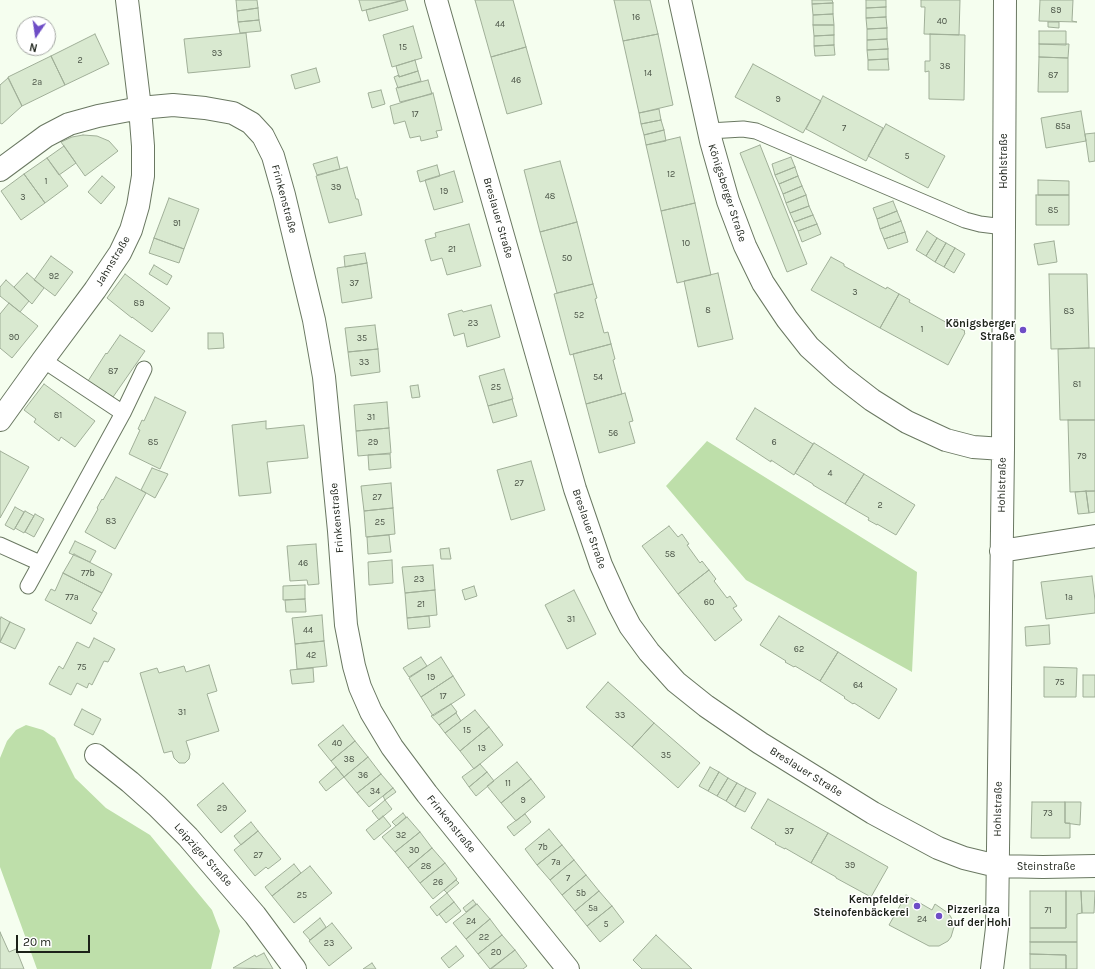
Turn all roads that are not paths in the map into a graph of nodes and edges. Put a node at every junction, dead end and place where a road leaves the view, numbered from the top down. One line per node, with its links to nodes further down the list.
1 (127, 0): 5 (street, Jahnstraße)
2 (436, 0): 20 (street, Breslauer Straße)
3 (680, 0): 6 (street, Königsberger Straße)
4 (1005, 0): 8 (street, Hohlstraße)
5 (140, 108): 7 (street, Frinkenstraße); 9 (street, Jahnstraße); 23 (street, Frinkenstraße)
6 (708, 130): 8 (lane, Königsberger Straße); 13 (street, Königsberger Straße)
7 (0, 170)
8 (1004, 227): 13 (street, Hohlstraße)
9 (43, 360): 11 (lane); 12 (street, Jahnstraße)
10 (144, 369): 11 (lane)
11 (123, 413): 17 (lane)
12 (0, 420)
13 (1003, 449): 16 (street, Hohlstraße)
14 (1095, 536): 16 (street)
15 (0, 545): 17 (lane)
16 (1001, 551): 20 (street, Hohlstraße)
17 (40, 563): 18 (lane)
18 (28, 586)
19 (96, 756): 22 (street, Leipziger Straße)
20 (997, 866): 21 (street, Steinstraße); 24 (street, Hohlstraße)
21 (1095, 866)
22 (295, 969)
23 (568, 969)
24 (992, 969)

